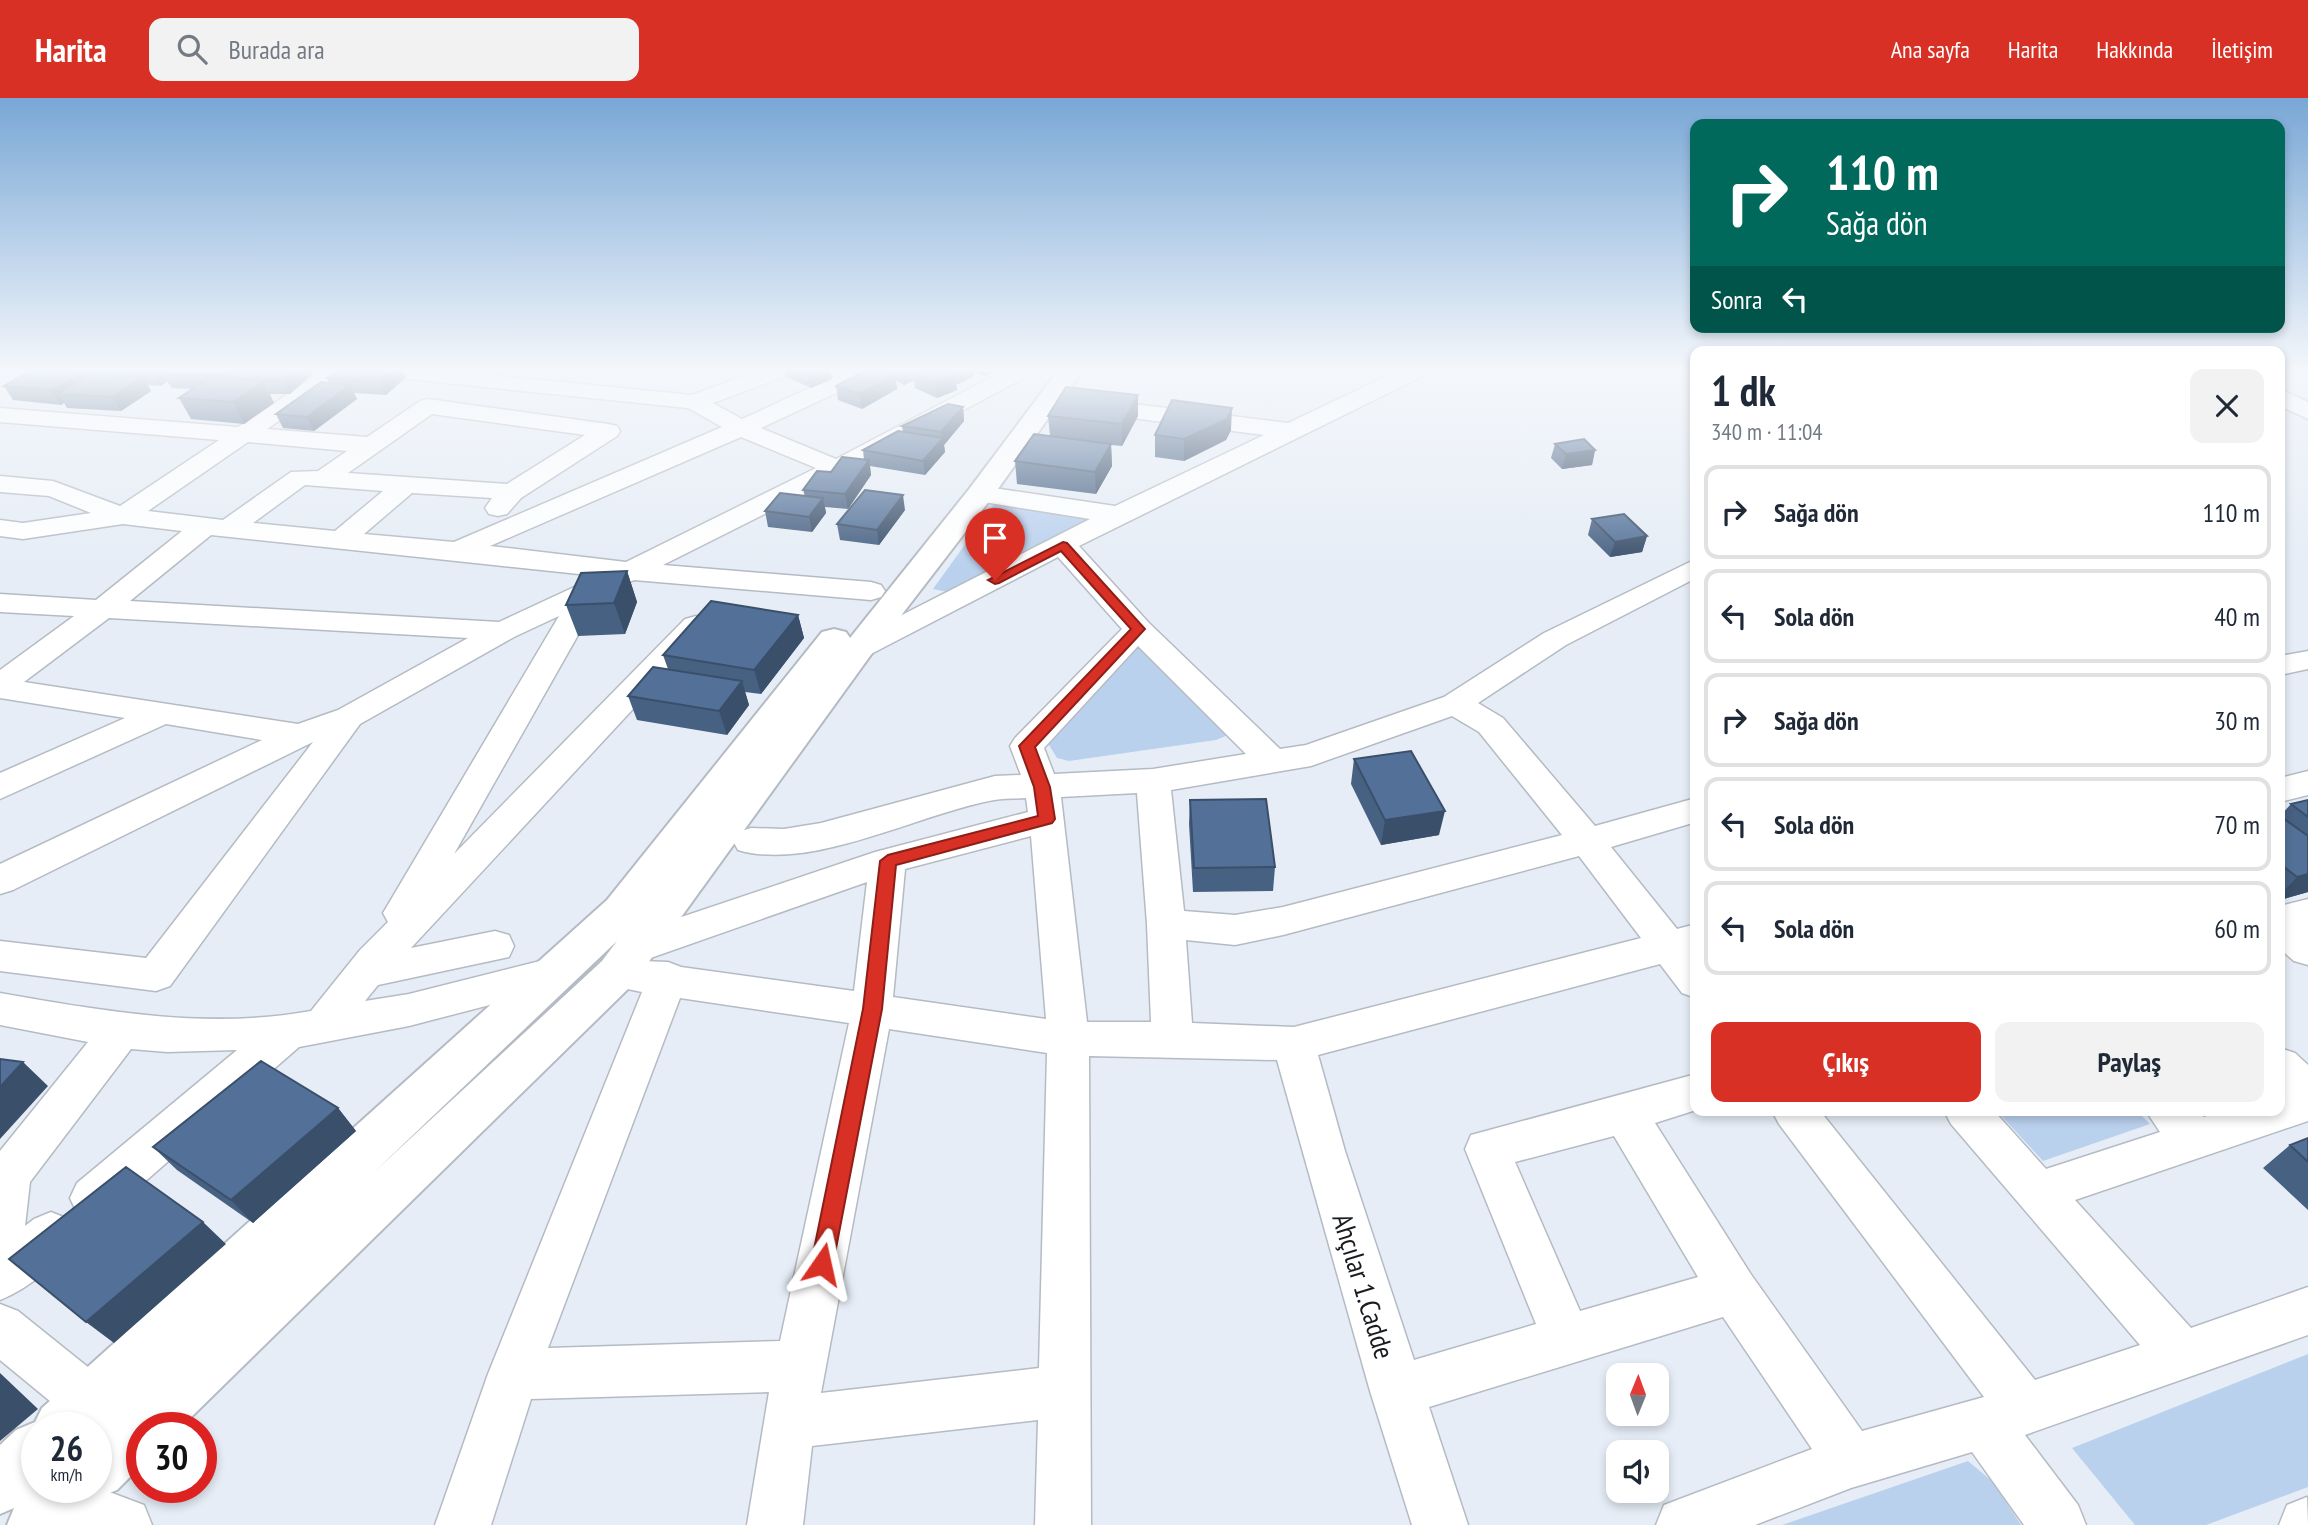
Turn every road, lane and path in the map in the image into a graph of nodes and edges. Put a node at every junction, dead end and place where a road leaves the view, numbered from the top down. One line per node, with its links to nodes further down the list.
1 (229, 435): 10 (street)
2 (386, 435): 11 (street)
3 (601, 435): 16 (street)
4 (726, 435): 24 (street)
5 (757, 435): 12 (street)
6 (913, 435): 12 (street)
7 (996, 435): 28 (main road)
8 (1011, 435): 17 (main road)
9 (1285, 435): 18 (street)
10 (245, 436): 11 (street); 19 (street)
11 (370, 445): 13 (street)
12 (837, 468): 26 (street)
13 (324, 478): 15 (street); 21 (street)
14 (0, 484): 19 (street)
15 (405, 485): 16 (street); 22 (street)
16 (512, 492): 24 (street)
17 (980, 494): 18 (street); 34 (main road)
18 (1118, 515): 23 (street)
19 (123, 516): 20 (street); 21 (street)
20 (0, 528)
21 (217, 528): 22 (street); 31 (street)
22 (340, 541): 24 (street)
23 (1063, 545): 32 (street); 34 (street)
24 (462, 548): 26 (street)
25 (1690, 570): 38 (street)
26 (628, 571): 27 (street); 29 (street)
27 (740, 580): 28 (street); 63 (street)
28 (871, 591): 64 (main road)
29 (588, 592): 33 (street); 63 (street)
30 (0, 603): 31 (street)
31 (104, 608): 33 (street); 37 (street)
32 (1138, 629): 42 (street); 47 (street)
33 (503, 631): 40 (street)
34 (858, 649): 62 (main road)
35 (2308, 660): 36 (street)
36 (2285, 665)
37 (0, 687): 39 (street)
38 (1455, 704): 42 (street); 50 (street)
39 (163, 713): 41 (street); 45 (street)
40 (349, 718): 41 (street); 60 (street)
41 (300, 736): 52 (street)
42 (1272, 761): 43 (street)
43 (1153, 781): 47 (street); 55 (street)
44 (2308, 783): 46 (street)
45 (0, 788)
46 (2285, 789)
47 (1044, 803): 49 (street); 51 (street); 69 (street)
48 (1690, 812): 50 (street)
49 (751, 841)
50 (1587, 842): 55 (street); 57 (street)
51 (888, 861): 62 (street); 66 (street)
52 (0, 880)
53 (2308, 913): 54 (street)
54 (2285, 919)
55 (1166, 924): 70 (street)
56 (2285, 931): 59 (street)
57 (1682, 943): 61 (street); 71 (street)
58 (495, 946): 63 (street)
59 (2308, 950)
60 (0, 956)
61 (1690, 965)
62 (641, 966): 66 (street); 91 (street); 98 (main road)
63 (370, 967): 67 (street)
64 (556, 973): 67 (street); 95 (main road)
65 (0, 1009): 68 (street)
66 (873, 1009): 69 (street); 90 (street)
67 (306, 1029): 68 (street); 84 (street)
68 (121, 1031): 83 (street)
69 (1068, 1039): 70 (street); 92 (street)
70 (1171, 1039): 71 (street)
71 (1294, 1044): 93 (street, Ahçılar 1.Cadde)
72 (2285, 1070): 73 (street)
73 (2308, 1091)
74 (1690, 1094): 77 (street)
75 (2308, 1102): 76 (street)
76 (2285, 1106)
77 (1625, 1114): 85 (street); 88 (street)
78 (1797, 1116): 96 (street)
79 (1970, 1116): 82 (street)
80 (2232, 1116): 81 (street)
81 (2183, 1125): 82 (street)
82 (2038, 1192): 89 (street)
83 (0, 1241)
84 (0, 1277)
85 (1733, 1290): 88 (street); 99 (street)
86 (2308, 1311): 89 (street)
87 (0, 1328): 94 (street)
88 (1566, 1338): 93 (street)
89 (2183, 1356): 96 (street)
90 (802, 1366): 91 (street); 97 (street)
91 (513, 1374): 104 (street)
92 (1063, 1391): 97 (street); 106 (street)
93 (1396, 1391): 107 (street, Ahçılar 1.Cadde)
94 (74, 1412)
95 (80, 1412)
96 (2004, 1416): 99 (street); 109 (street)
97 (789, 1423): 105 (street)
98 (112, 1455)
99 (1851, 1461): 108 (street)
100 (21, 1465): 101 (main road)
101 (0, 1484)
102 (82, 1503): 103 (street)
103 (124, 1525)
104 (463, 1525)
105 (775, 1525)
106 (1063, 1525)
107 (1440, 1525)
108 (1684, 1525)
109 (2057, 1525)

